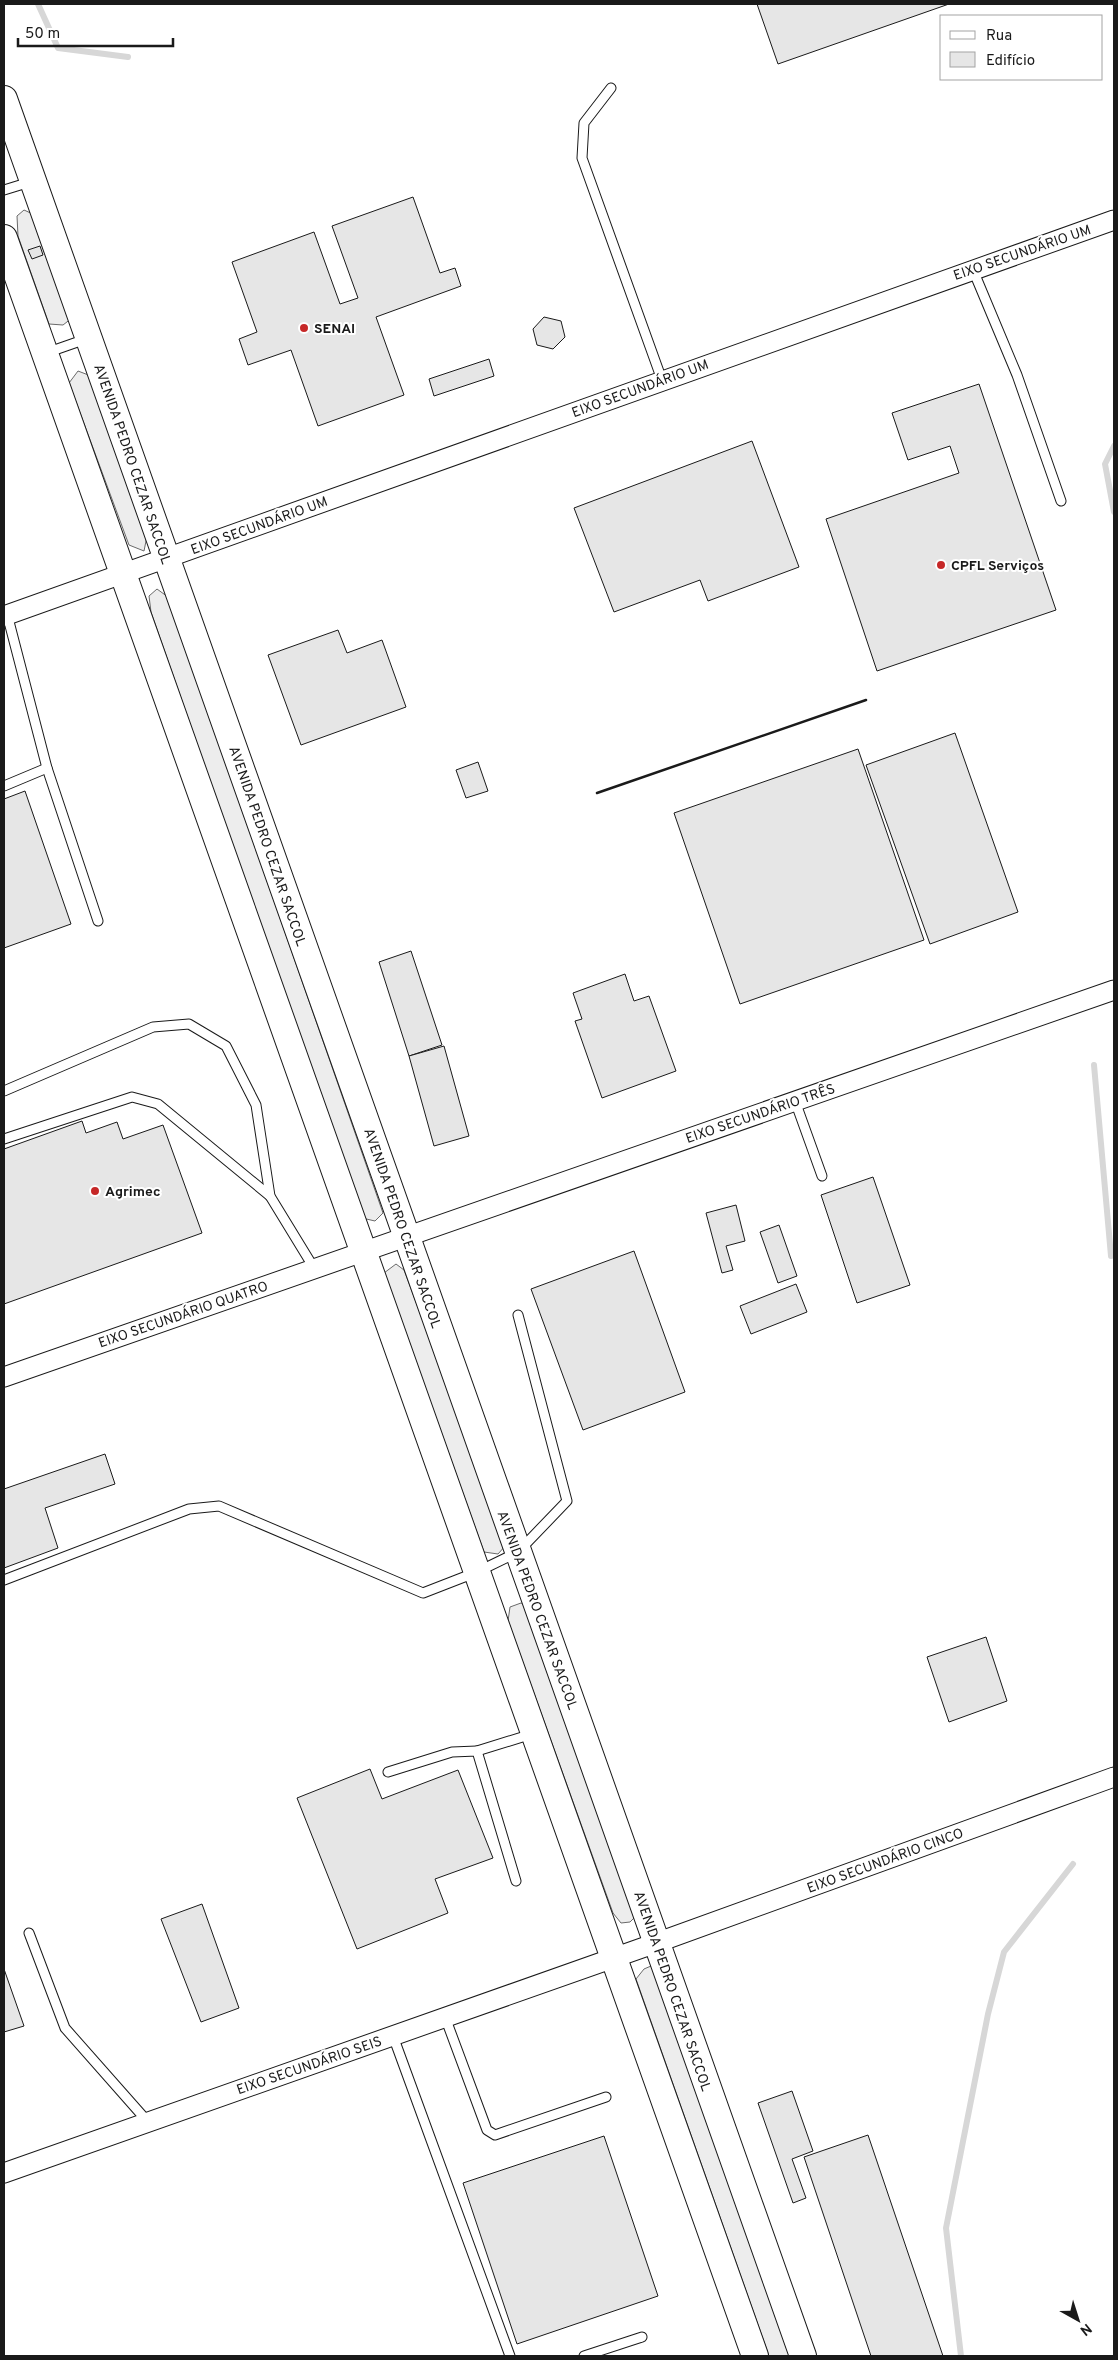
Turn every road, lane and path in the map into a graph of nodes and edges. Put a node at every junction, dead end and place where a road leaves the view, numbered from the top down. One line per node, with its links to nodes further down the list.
1 (610, 88): 10 (lane)
2 (4, 99): 3 (street, AVENIDA PEDRO CEZAR SACCOL)
3 (33, 182): 4 (lane); 8 (street, AVENIDA PEDRO CEZAR SACCOL)
4 (4, 190)
5 (1114, 220): 7 (street, EIXO SECUNDÁRIO UM)
6 (4, 238): 9 (street)
7 (973, 270): 10 (street, EIXO SECUNDÁRIO UM); 11 (lane)
8 (88, 338): 9 (lane); 12 (street, AVENIDA PEDRO CEZAR SACCOL)
9 (45, 354): 13 (street)
10 (662, 380): 12 (street, EIXO SECUNDÁRIO UM)
11 (1061, 500)
12 (166, 558): 13 (street, EIXO SECUNDÁRIO UM); 24 (street, AVENIDA PEDRO CEZAR SACCOL)
13 (123, 573): 14 (street, EIXO SECUNDÁRIO UM); 25 (street)
14 (6, 615): 15 (lane)
15 (47, 768): 16 (lane); 17 (lane)
16 (4, 786)
17 (98, 922)
18 (1114, 990): 20 (street, EIXO SECUNDÁRIO TRÊS)
19 (4, 1091): 23 (lane)
20 (795, 1101): 22 (lane); 24 (street, EIXO SECUNDÁRIO TRÊS)
21 (4, 1139): 23 (lane)
22 (822, 1176)
23 (270, 1196): 26 (lane)
24 (406, 1236): 25 (street, EIXO SECUNDÁRIO TRÊS); 29 (street, AVENIDA PEDRO CEZAR SACCOL)
25 (363, 1251): 26 (street, EIXO SECUNDÁRIO QUATRO); 30 (street)
26 (314, 1268): 28 (street, EIXO SECUNDÁRIO QUATRO)
27 (518, 1315): 29 (lane)
28 (4, 1377)
29 (518, 1552): 30 (lane); 38 (street, AVENIDA PEDRO CEZAR SACCOL)
30 (477, 1572): 31 (lane); 32 (street)
31 (4, 1580)
32 (534, 1733): 33 (lane); 39 (street)
33 (477, 1751): 34 (lane); 36 (lane)
34 (388, 1772)
35 (1114, 1778): 38 (street, EIXO SECUNDÁRIO CINCO)
36 (516, 1882)
37 (29, 1933): 43 (lane)
38 (656, 1943): 39 (street, EIXO SECUNDÁRIO CINCO); 49 (street, AVENIDA PEDRO CEZAR SACCOL)
39 (614, 1958): 40 (street, EIXO SECUNDÁRIO SEIS); 48 (street)
40 (445, 2017): 41 (street, EIXO SECUNDÁRIO SEIS); 42 (lane)
41 (393, 2036): 43 (street, EIXO SECUNDÁRIO SEIS); 46 (lane)
42 (606, 2098)
43 (148, 2122): 44 (street, EIXO SECUNDÁRIO SEIS)
44 (4, 2173)
45 (642, 2337): 47 (lane)
46 (510, 2356)
47 (584, 2356)
48 (755, 2356)
49 (803, 2356)

